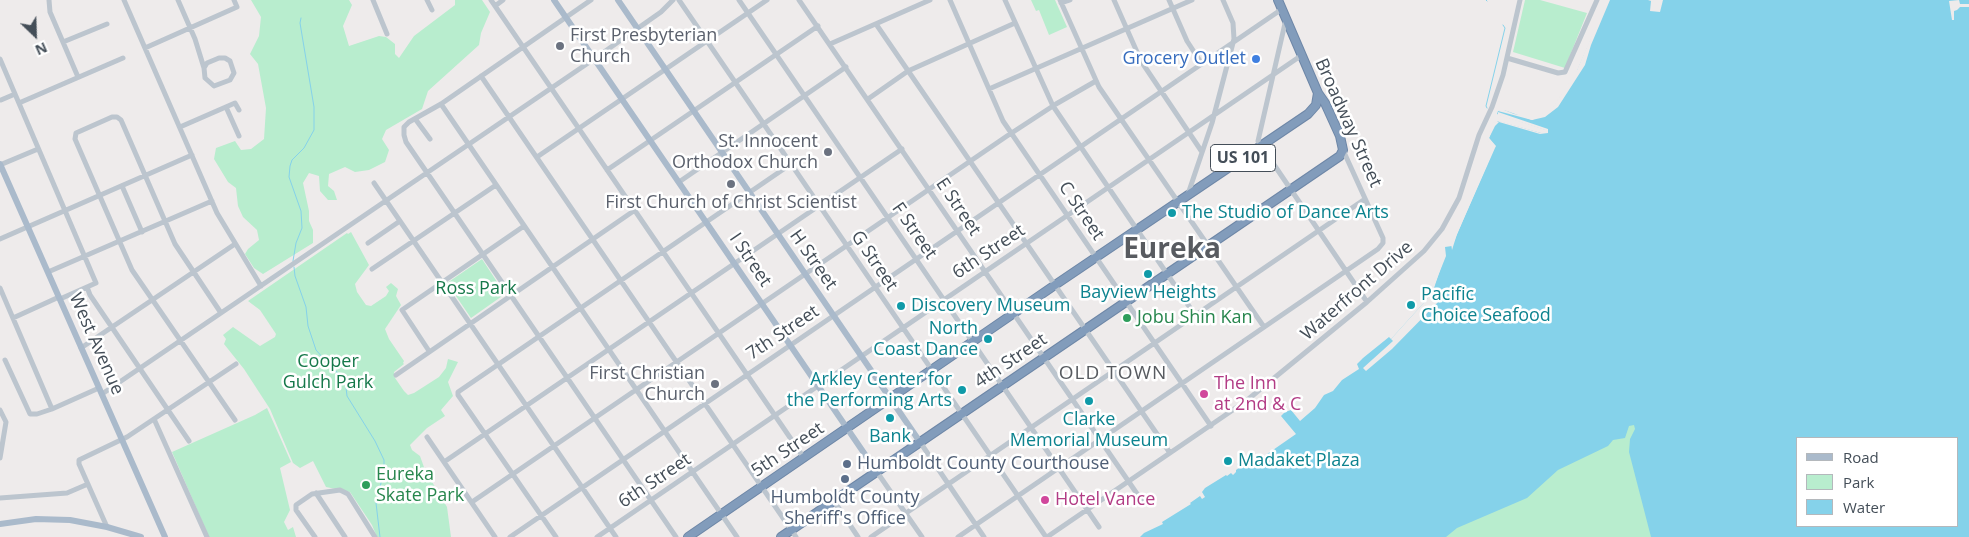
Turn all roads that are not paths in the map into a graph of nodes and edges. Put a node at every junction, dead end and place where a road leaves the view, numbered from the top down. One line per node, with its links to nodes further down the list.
1 (49, 0): 45 (street)
2 (124, 0): 50 (street)
3 (178, 0): 40 (street)
4 (234, 0): 40 (street)
5 (373, 0): 43 (street)
6 (427, 0): 32 (street)
7 (491, 0): 29 (street)
8 (503, 0): 29 (street)
9 (554, 0): 34 (main road, I Street)
10 (591, 0): 34 (street)
11 (618, 0): 41 (main road, H Street)
12 (673, 0): 41 (street)
13 (679, 0): 44 (street, G Street)
14 (739, 0): 33 (street, F Street)
15 (767, 0): 33 (street)
16 (800, 0): 39 (street, E Street)
17 (930, 0): 37 (street)
18 (950, 0): 48 (street, C Street)
19 (1005, 0): 38 (street)
20 (1070, 0): 28 (street)
21 (1114, 0): 42 (street)
22 (1168, 0): 30 (street)
23 (1192, 0): 30 (street)
24 (1223, 0): 46 (street)
25 (1278, 0): 31 (highway, Broadway Street)
26 (1520, 0): 56 (street, Waterfront Drive)
27 (1597, 0): 56 (street)
28 (1061, 2): 51 (street)
29 (495, 6): 49 (street)
30 (1172, 9): 42 (street); 58 (street)
31 (1282, 9): 35 (highway, Broadway Street); 46 (street, 7th Street)
32 (432, 10)
33 (748, 13): 44 (street); 52 (street, F Street)
34 (566, 17): 49 (street); 55 (main road, I Street)
35 (1286, 19): 53 (highway, Broadway Street); 64 (street)
36 (107, 24): 45 (street)
37 (876, 24): 47 (street); 63 (street)
38 (1015, 24): 48 (street); 61 (street)
39 (818, 26): 47 (street, E Street); 52 (street)
40 (190, 28): 50 (street); 60 (street)
41 (637, 28): 55 (street); 62 (main road, H Street)
42 (1127, 28): 51 (street); 71 (street)
43 (387, 34)
44 (707, 41): 62 (street); 68 (street, G Street)
45 (64, 42): 66 (street)
46 (1232, 43): 58 (street, 7th Street); 85 (street)
47 (830, 44): 59 (street, E Street)
48 (969, 44): 63 (street); 70 (street, C Street)
49 (523, 47): 65 (street); 69 (street)
50 (145, 48): 91 (street)
51 (1081, 49): 61 (street); 67 (street)
52 (776, 54): 68 (street); 74 (street, F Street)
53 (1302, 55): 64 (street, 6th Street); 72 (highway, Broadway Street)
54 (123, 58): 66 (street)
55 (594, 58): 69 (street); 75 (main road, I Street)
56 (1507, 58): 187 (street, Waterfront Drive)
57 (0, 59): 73 (street)
58 (1202, 64): 71 (street, 7th Street)
59 (846, 67): 74 (street); 76 (street, E Street)
60 (204, 68): 60 (street)
61 (1035, 68): 70 (street); 80 (street)
62 (665, 70): 75 (street); 83 (main road, H Street)
63 (908, 71): 76 (street); 111 (street)
64 (1273, 75): 85 (street, 6th Street); 100 (street)
65 (481, 76): 79 (street); 86 (street)
66 (78, 77): 78 (street)
67 (1096, 81): 80 (street); 87 (street)
68 (735, 82): 83 (street); 90 (street, G Street)
69 (551, 87): 86 (street); 92 (street)
70 (988, 89): 94 (street, C Street)
71 (1161, 91): 87 (street, 7th Street); 93 (street)
72 (1318, 93): 84 (highway); 89 (highway, Broadway Street)
73 (15, 94): 77 (street); 78 (street)
74 (804, 96): 90 (street); 118 (street, F Street)
75 (622, 99): 92 (street); 97 (main road, I Street)
76 (868, 99): 102 (street, E Street)
77 (1, 100)
78 (19, 103): 101 (street)
79 (441, 104): 88 (street); 98 (street)
80 (1052, 106): 94 (street); 99 (street)
81 (226, 107): 82 (street); 91 (street); 95 (street)
82 (239, 110)
83 (694, 111): 97 (street); 104 (main road, H Street)
84 (1311, 112): 89 (highway); 100 (highway, US 101)
85 (1214, 115): 93 (street, 6th Street); 105 (street)
86 (509, 116): 98 (street); 107 (street)
87 (1121, 118): 99 (street, 7th Street); 109 (street)
88 (416, 120): 96 (street); 115 (street)
89 (1332, 120): 103 (highway, Broadway Street)
90 (764, 124): 104 (street); 112 (street, G Street)
91 (180, 127): 106 (street)
92 (579, 128): 107 (street); 114 (street)
93 (1189, 132): 105 (street); 109 (street, 6th Street)
94 (1011, 134): 111 (street); 116 (street, C Street)
95 (239, 136)
96 (430, 139)
97 (650, 141): 114 (street); 119 (main road, I Street)
98 (468, 144): 115 (street); 121 (street)
99 (1081, 146): 116 (street, 7th Street); 123 (street)
100 (1260, 146): 125 (street); 127 (highway, US 101)
101 (38, 149): 113 (street); 136 (street)
102 (902, 149): 118 (street); 124 (street, E Street)
103 (1343, 150): 108 (highway, US 101); 110 (street, Broadway Street)
104 (722, 152): 119 (street); 126 (main road, H Street)
105 (1202, 152): 127 (street)
106 (192, 155): 117 (street); 130 (street)
107 (537, 157): 151 (street)
108 (1337, 158): 110 (highway); 125 (highway, US 101)
109 (1149, 159): 123 (street, 6th Street); 132 (street)
110 (1348, 160): 129 (street, Broadway Street)
111 (970, 162): 124 (street); 133 (street)
112 (791, 164): 126 (street); 134 (street, G Street)
113 (0, 165): 144 (main road, West Avenue)
114 (608, 170): 135 (street)
115 (426, 172): 131 (street); 137 (street)
116 (1039, 175): 133 (street, 7th Street); 138 (street, C Street)
117 (145, 176): 122 (street); 128 (street); 141 (street)
118 (860, 177): 134 (street); 139 (street, F Street)
119 (679, 182): 142 (main road, I Street)
120 (374, 183): 131 (street)
121 (496, 185): 137 (street); 143 (street)
122 (122, 186): 128 (street); 148 (street)
123 (1108, 187): 138 (street, 6th Street); 145 (street)
124 (929, 190): 139 (street); 147 (street, E Street)
125 (1290, 190): 146 (street); 157 (highway, US 101)
126 (749, 193): 142 (street); 149 (main road, H Street)
127 (1188, 194): 132 (highway, US 101)
128 (99, 196): 136 (street); 152 (street)
129 (1365, 199): 146 (street); 168 (street, Broadway Street)
130 (212, 201): 141 (street); 155 (street)
131 (385, 201): 140 (street); 176 (street)
132 (1178, 202): 145 (highway, 5th Street / US 101); 157 (street)
133 (998, 203): 147 (street, 7th Street); 156 (street)
134 (819, 205): 149 (street); 158 (street, G Street)
135 (635, 210): 151 (street); 159 (street)
136 (66, 211): 144 (street); 161 (street)
137 (455, 213): 153 (street); 160 (street)
138 (1067, 215): 156 (street, 6th Street); 162 (street, C Street)
139 (888, 218): 158 (street); 163 (street, F Street)
140 (400, 220): 153 (street); 154 (street)
141 (165, 221): 148 (street); 170 (street)
142 (706, 222): 159 (street); 164 (main road, I Street)
143 (524, 226): 160 (street); 165 (street)
144 (28, 227): 150 (street); 169 (main road, West Avenue)
145 (1137, 230): 162 (highway, 5th Street / US 101); 172 (street)
146 (1318, 230): 168 (street); 177 (street)
147 (957, 231): 163 (street, 7th Street); 167 (street, E Street)
148 (142, 232): 152 (street)
149 (777, 234): 164 (street); 171 (main road, H Street)
150 (0, 239)
151 (593, 239): 165 (street); 173 (street)
152 (120, 241): 161 (street); 184 (street)
153 (414, 241): 166 (street); 174 (street)
154 (368, 243)
155 (235, 244): 170 (street); 176 (street)
156 (1026, 244): 167 (street, 6th Street); 175 (street)
157 (1208, 245): 172 (highway, 4th Street / US 101); 177 (street)
158 (847, 246): 171 (street); 178 (street, G Street)
159 (663, 251): 173 (street); 181 (street)
160 (483, 254): 174 (street); 182 (street)
161 (86, 256): 169 (street); 180 (street)
162 (1096, 257): 175 (highway, 5th Street / US 101); 186 (street, C Street)
163 (916, 259): 178 (street, 7th Street); 185 (street, F Street)
164 (734, 263): 181 (street); 188 (main road, I Street)
165 (552, 267): 182 (street); 189 (street)
166 (372, 269)
167 (985, 271): 185 (street, 6th Street); 191 (street, E Street)
168 (1346, 271): 187 (street); 197 (street)
169 (48, 272): 183 (main road, West Avenue)
170 (193, 272): 184 (street); 190 (street)
171 (805, 274): 188 (street); 193 (main road, H Street)
172 (1167, 274): 186 (highway, 4th Street / US 101); 192 (street)
173 (621, 280): 189 (street); 195 (street)
174 (442, 282): 196 (street); 209 (street)
175 (1055, 285): 191 (highway, 5th Street / US 101); 200 (street)
176 (261, 286): 190 (street)
177 (1236, 286): 192 (street); 197 (street)
178 (875, 287): 193 (street, 7th Street); 199 (street, G Street)
179 (0, 288): 194 (street)
180 (87, 288): 183 (street); 198 (street)
181 (691, 293): 195 (street); 201 (street)
182 (510, 295): 196 (street); 202 (street)
183 (59, 298): 194 (street); 207 (main road, West Avenue)
184 (153, 300): 198 (street); 203 (street)
185 (944, 300): 199 (street, 6th Street); 204 (street, F Street)
186 (1126, 301): 200 (highway, 4th Street / US 101); 205 (street, C Street)
187 (1367, 302): 241 (street, Waterfront Drive)
188 (762, 304): 201 (street); 206 (main road, I Street)
189 (580, 308): 202 (street); 208 (street)
190 (222, 312): 203 (street)
191 (1014, 314): 204 (highway, 5th Street / US 101); 211 (street, E Street)
192 (1195, 315): 205 (street)
193 (834, 316): 206 (street, 7th Street); 210 (main road, H Street)
194 (13, 318): 232 (street)
195 (649, 322): 208 (street); 213 (street)
196 (469, 323): 209 (street); 215 (street)
197 (1264, 327): 223 (street)
198 (111, 328): 207 (street); 216 (street)
199 (903, 328): 210 (street, 6th Street); 217 (street, G Street)
200 (1085, 330): 211 (highway, 4th Street / US 101); 218 (street)
201 (719, 334): 213 (street); 220 (street)
202 (539, 336): 215 (street); 221 (street)
203 (180, 341): 216 (street); 222 (street)
204 (973, 342): 217 (highway, 5th Street / US 101); 224 (street, F Street)
205 (1154, 342): 218 (street); 223 (street, C Street)
206 (790, 345): 220 (street, 7th Street); 225 (main road, I Street)
207 (81, 348): 227 (main road, West Avenue)
208 (608, 350): 221 (street); 226 (street)
209 (429, 351): 219 (street)
210 (861, 356): 225 (street, 6th Street); 228 (main road, H Street)
211 (1044, 358): 224 (highway, 4th Street / US 101); 229 (street, E Street)
212 (5, 360): 232 (street)
213 (677, 362): 226 (street); 230 (street)
214 (236, 364): 222 (street)
215 (498, 365): 231 (street); 245 (street)
216 (139, 369): 227 (street); 234 (street)
217 (932, 370): 228 (highway, 5th Street / US 101); 236 (street, G Street)
218 (1113, 371): 229 (street); 235 (street)
219 (396, 375)
220 (747, 375): 230 (street, 7th Street); 237 (street)
221 (567, 378): 231 (street); 239 (street)
222 (209, 383): 234 (street); 240 (street)
223 (1182, 383): 235 (street); 241 (street, C Street)
224 (1002, 385): 236 (highway, 4th Street / US 101); 242 (street, F Street)
225 (818, 386): 237 (street, 6th Street); 243 (main road, I Street)
226 (636, 390): 239 (street); 244 (street)
227 (101, 391): 232 (street); 247 (main road, West Avenue)
228 (890, 398): 243 (highway, 5th Street / US 101); 250 (main road, H Street)
229 (1072, 399): 242 (street); 248 (street, E Street)
230 (705, 404): 244 (street, 7th Street); 251 (street)
231 (526, 406): 245 (street); 252 (street)
232 (52, 409)
233 (0, 410): 255 (street)
234 (167, 410): 238 (street); 249 (street)
235 (1141, 412): 248 (street); 253 (street)
236 (961, 413): 250 (highway, 4th Street / US 101); 254 (street, G Street)
237 (775, 415): 251 (street, 6th Street); 256 (street)
238 (154, 418): 247 (street); 289 (street)
239 (595, 418): 252 (street); 257 (street)
240 (235, 420)
241 (1211, 426): 253 (street, Waterfront Drive)
242 (1031, 427): 254 (street); 259 (street, F Street)
243 (847, 428): 256 (highway, 5th Street / US 101); 261 (main road, I Street)
244 (665, 432): 257 (street, 7th Street); 260 (street)
245 (485, 434): 258 (street); 262 (street)
246 (427, 436): 258 (street)
247 (122, 439): 264 (street); 288 (main road, West Avenue)
248 (1100, 440): 259 (street); 263 (street, E Street)
249 (189, 441)
250 (920, 442): 261 (highway, 4th Street / US 101); 265 (street, H Street)
251 (733, 444): 260 (street, 6th Street); 266 (street)
252 (554, 446): 262 (street); 267 (street)
253 (1170, 453): 263 (street, Waterfront Drive)
254 (990, 455): 265 (street); 269 (street, G Street)
255 (0, 458)
256 (804, 458): 266 (highway, 5th Street / US 101)
257 (623, 460): 267 (street, 7th Street); 271 (street)
258 (444, 462): 273 (street)
259 (1059, 468): 269 (street); 275 (street, F Street)
260 (692, 472): 271 (street, 6th Street); 277 (street)
261 (876, 472): 272 (highway, 4th Street / US 101); 276 (street, I Street)
262 (513, 474): 273 (street); 278 (street)
263 (1128, 481): 274 (street, E Street); 275 (street, Waterfront Drive)
264 (88, 484): 270 (street); 282 (street)
265 (948, 484): 276 (street); 280 (street, H Street)
266 (762, 486): 277 (highway, 5th Street / US 101); 285 (street)
267 (582, 488): 278 (street, 7th Street); 283 (street)
268 (316, 493): 286 (street); 290 (street); 291 (street)
269 (1018, 496): 280 (street); 306 (street, G Street)
270 (0, 498)
271 (651, 500): 283 (street, 6th Street); 297 (street)
272 (834, 501): 285 (highway, 4th Street / US 101); 301 (street)
273 (472, 502): 292 (street)
274 (1144, 504)
275 (1087, 510): 281 (street, F Street); 306 (street, Waterfront Drive)
276 (905, 513): 302 (street); 303 (street, I Street)
277 (721, 514): 298 (highway, 5th Street / US 101); 299 (street)
278 (541, 516): 293 (street, 7th Street); 294 (street)
279 (0, 524): 282 (main road)
280 (976, 525): 304 (street); 305 (street, H Street)
281 (1099, 527)
282 (107, 528): 284 (main road)
283 (610, 528): 295 (street, 6th Street); 296 (street)
284 (115, 534): 287 (main road)
285 (794, 534): 300 (highway, 4th Street / US 101)
286 (375, 536)
287 (141, 537)
288 (165, 537)
289 (207, 537)
290 (315, 537)
291 (345, 537)
292 (495, 537)
293 (510, 537)
294 (556, 537)
295 (597, 537)
296 (616, 537)
297 (676, 537)
298 (688, 537)
299 (736, 537)
300 (781, 537)
301 (858, 537)
302 (871, 537)
303 (922, 537)
304 (958, 537)
305 (984, 537)
306 (1046, 537)

